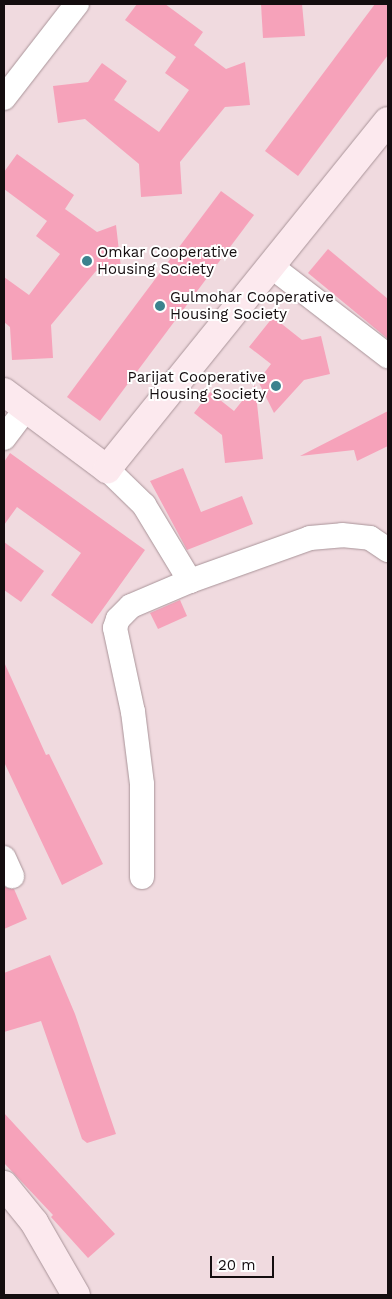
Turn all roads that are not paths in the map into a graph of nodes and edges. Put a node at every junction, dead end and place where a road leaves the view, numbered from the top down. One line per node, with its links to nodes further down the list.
1 (77, 4): 2 (street)
2 (4, 98)
3 (388, 121): 4 (street)
4 (271, 266): 5 (street); 9 (street)
5 (388, 356)
6 (4, 392): 7 (street)
7 (26, 409): 8 (street); 9 (street)
8 (4, 438)
9 (107, 469): 11 (street)
10 (388, 550): 11 (street)
11 (190, 581): 12 (street)
12 (142, 877)
13 (4, 1185): 14 (street)
14 (76, 1295)

